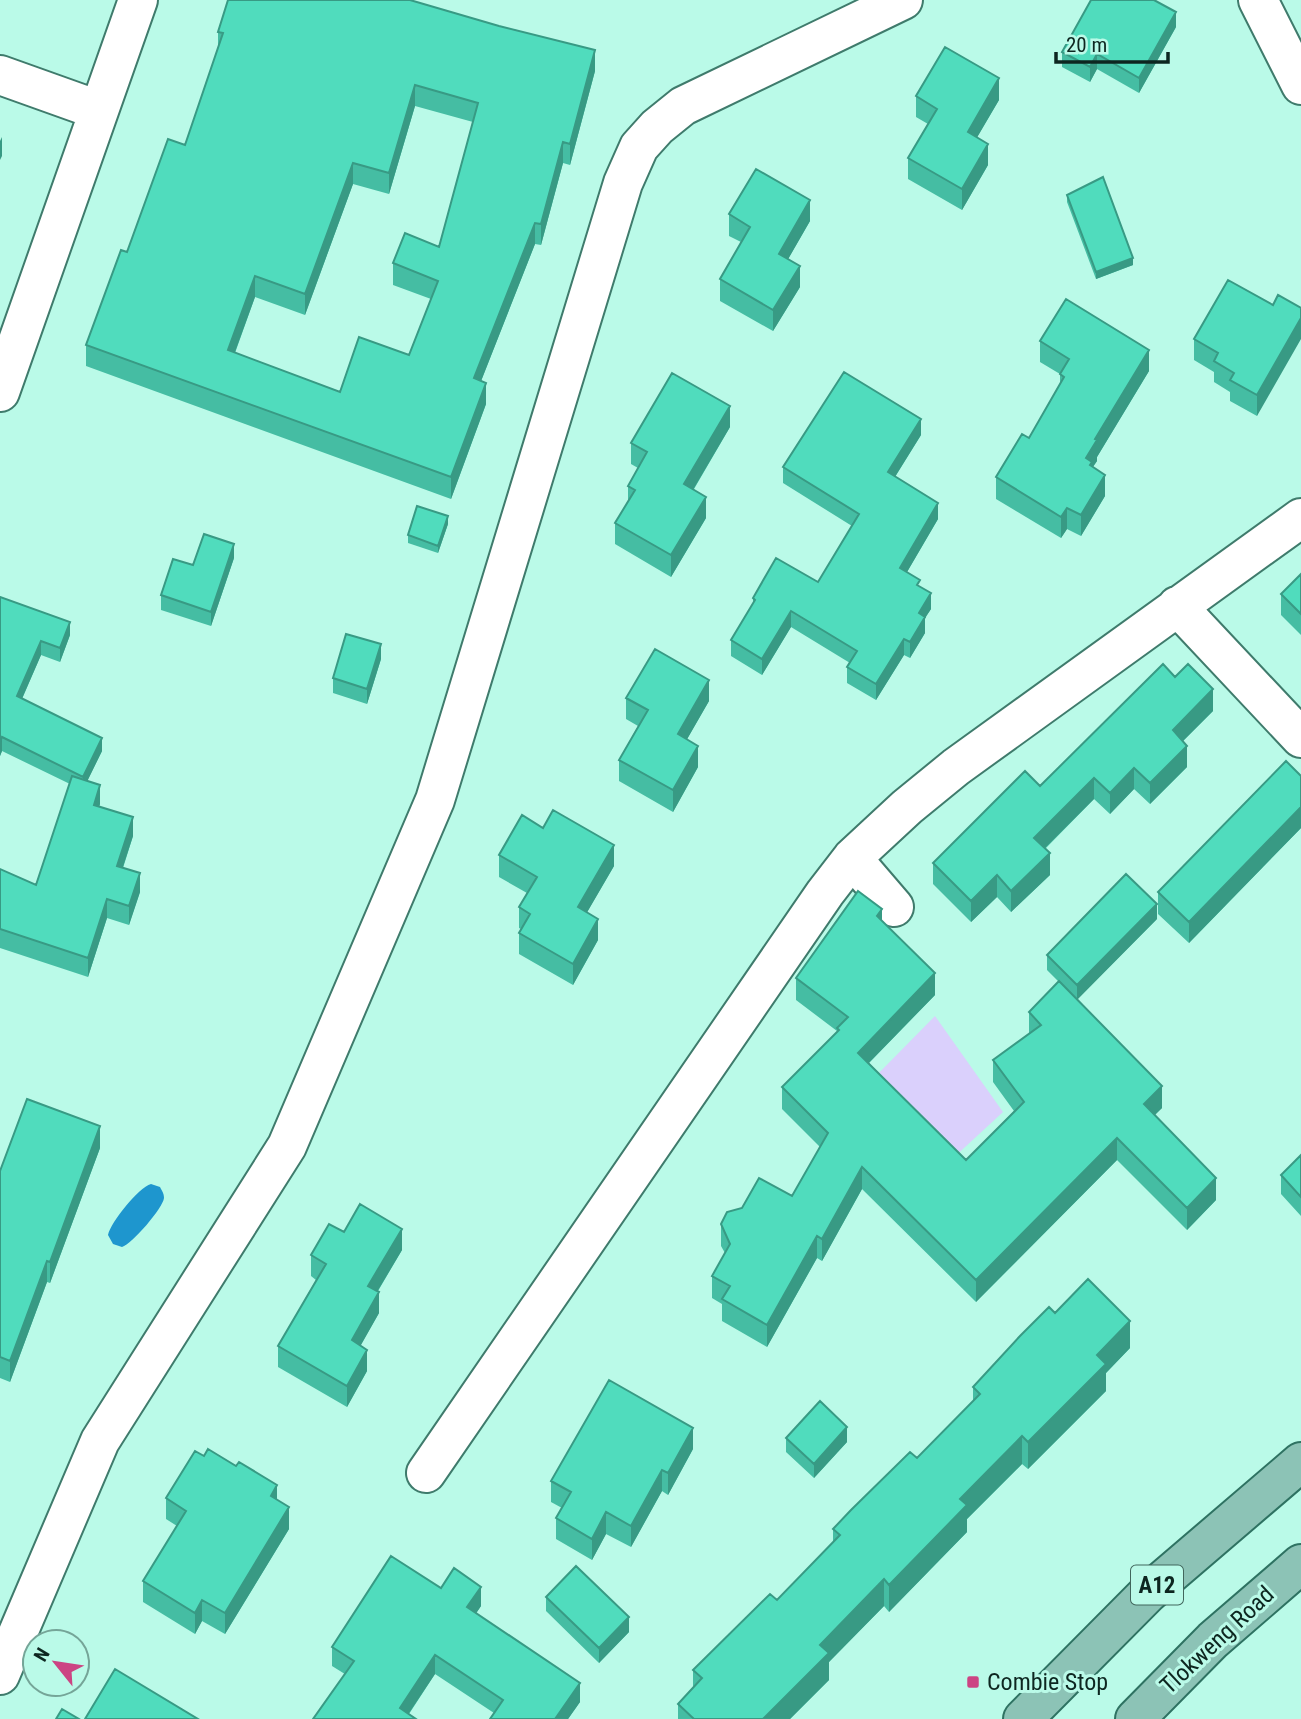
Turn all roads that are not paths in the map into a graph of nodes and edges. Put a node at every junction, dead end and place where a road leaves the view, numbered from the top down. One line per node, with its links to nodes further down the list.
1 (138, 0): 6 (street)
2 (903, 0): 16 (street)
3 (1258, 0): 5 (street)
4 (0, 75): 6 (street)
5 (1301, 85)
6 (98, 110): 7 (street)
7 (2, 382)
8 (1301, 518): 9 (street)
9 (1178, 606): 10 (street); 11 (street)
10 (1301, 738)
11 (852, 858): 12 (street); 14 (street)
12 (894, 907)
13 (1301, 1462): 17 (main road, A12)
14 (426, 1473)
15 (1301, 1564): 18 (main road, Tlokweng Road)
16 (0, 1675)
17 (1023, 1719)
18 (1135, 1719)

